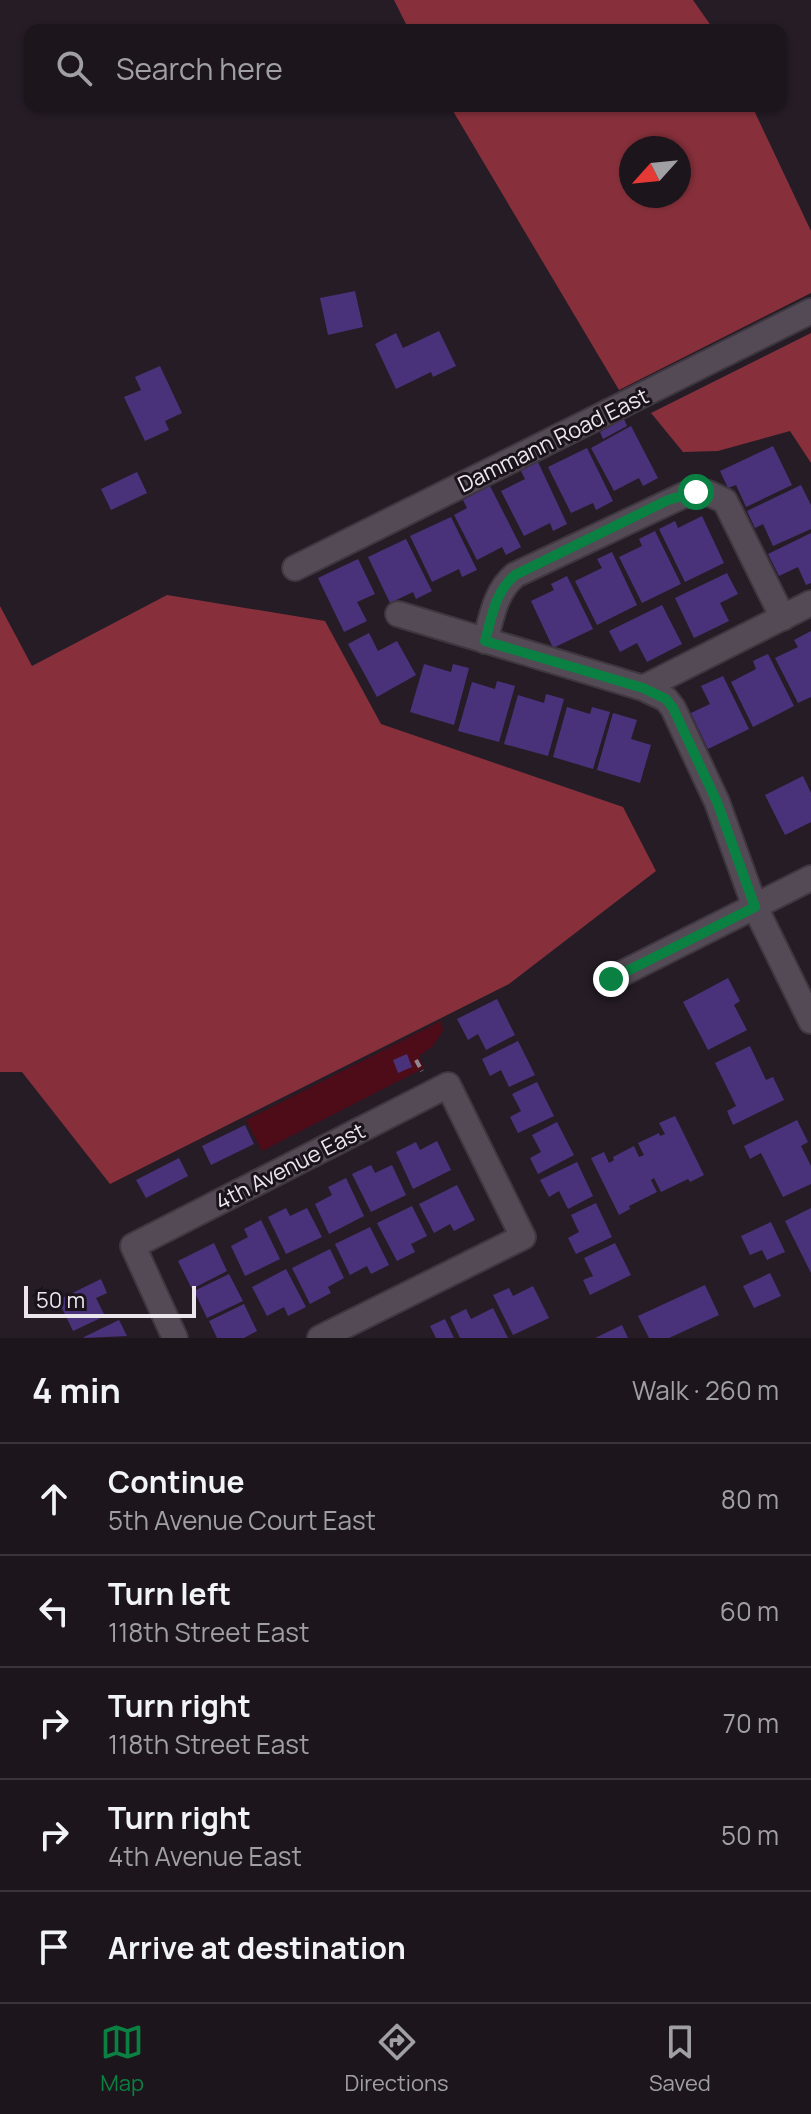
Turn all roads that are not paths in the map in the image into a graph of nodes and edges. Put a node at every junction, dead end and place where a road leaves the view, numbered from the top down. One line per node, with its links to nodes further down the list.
1 (811, 311): 2 (street, Dammann Road East)
2 (295, 568)
3 (811, 603): 5 (street)
4 (398, 614): 6 (street)
5 (783, 618): 6 (street); 7 (street)
6 (485, 641): 7 (street)
7 (643, 688): 9 (street)
8 (811, 878): 9 (street)
9 (755, 907): 10 (street); 11 (street)
10 (611, 979)
11 (811, 1021)
12 (175, 1338): 13 (street, 4th Avenue East)
13 (320, 1338)

